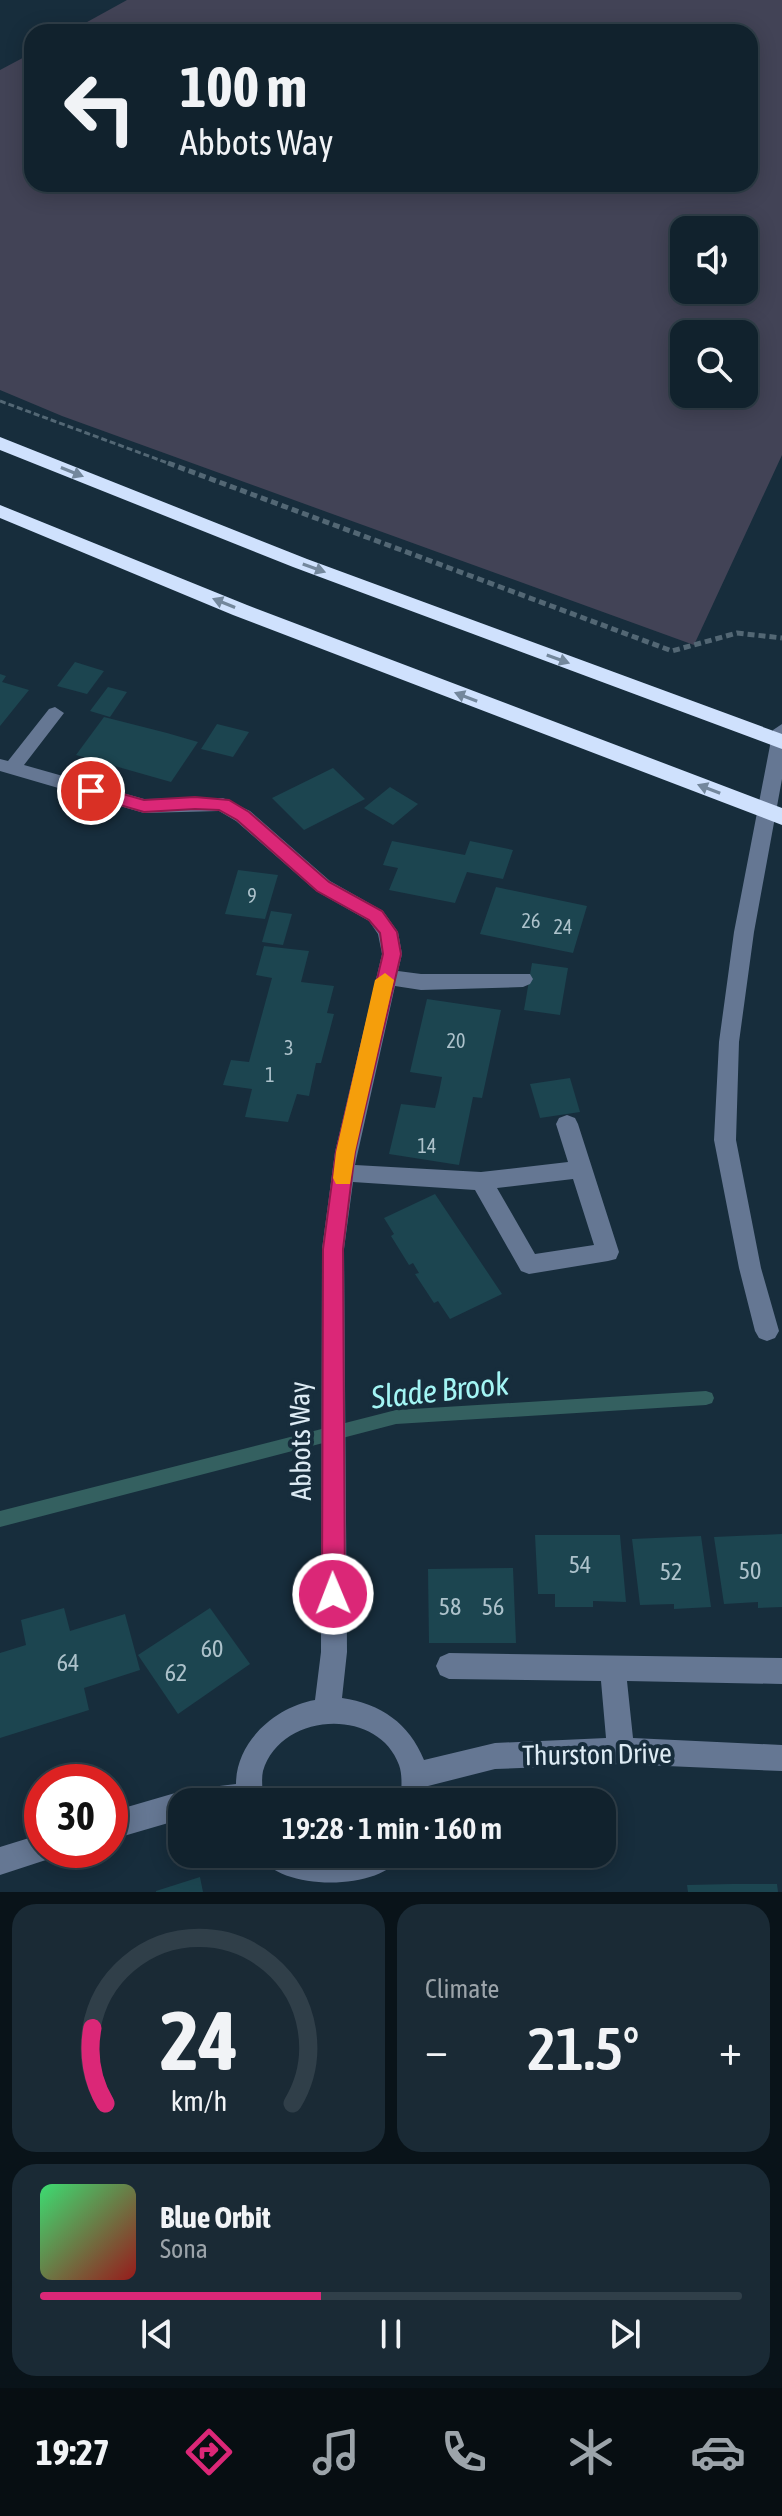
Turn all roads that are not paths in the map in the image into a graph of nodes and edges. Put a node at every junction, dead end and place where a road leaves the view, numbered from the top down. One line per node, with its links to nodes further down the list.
1 (0, 443): 5 (highway, one-way to 5)
2 (0, 511): 7 (highway, one-way to 2)
3 (55, 713): 6 (street, Abbots Way)
4 (782, 730): 14 (street)
5 (782, 742)
6 (6, 766): 8 (street, Abbots Way)
7 (782, 817)
8 (385, 977): 9 (street); 12 (street, Abbots Way)
9 (523, 979)
10 (567, 1124): 11 (street)
11 (581, 1169): 13 (street); 13 (street)
12 (343, 1173): 13 (street); 18 (street, Abbots Way)
13 (481, 1181)
14 (767, 1331)
15 (449, 1666): 16 (street)
16 (613, 1669): 17 (street); 19 (street)
17 (782, 1671)
18 (327, 1709): 21 (street); 22 (street)
19 (621, 1751): 20 (street, Thurston Drive); 23 (street, Thurston Drive)
20 (782, 1758)
21 (249, 1788)
22 (415, 1788)
23 (417, 1788)
24 (168, 1809): 25 (street)
25 (128, 1821)
26 (24, 1854): 27 (street)
27 (0, 1861)
28 (290, 1868): 30 (street)
29 (370, 1868): 30 (street)
30 (316, 1885)

